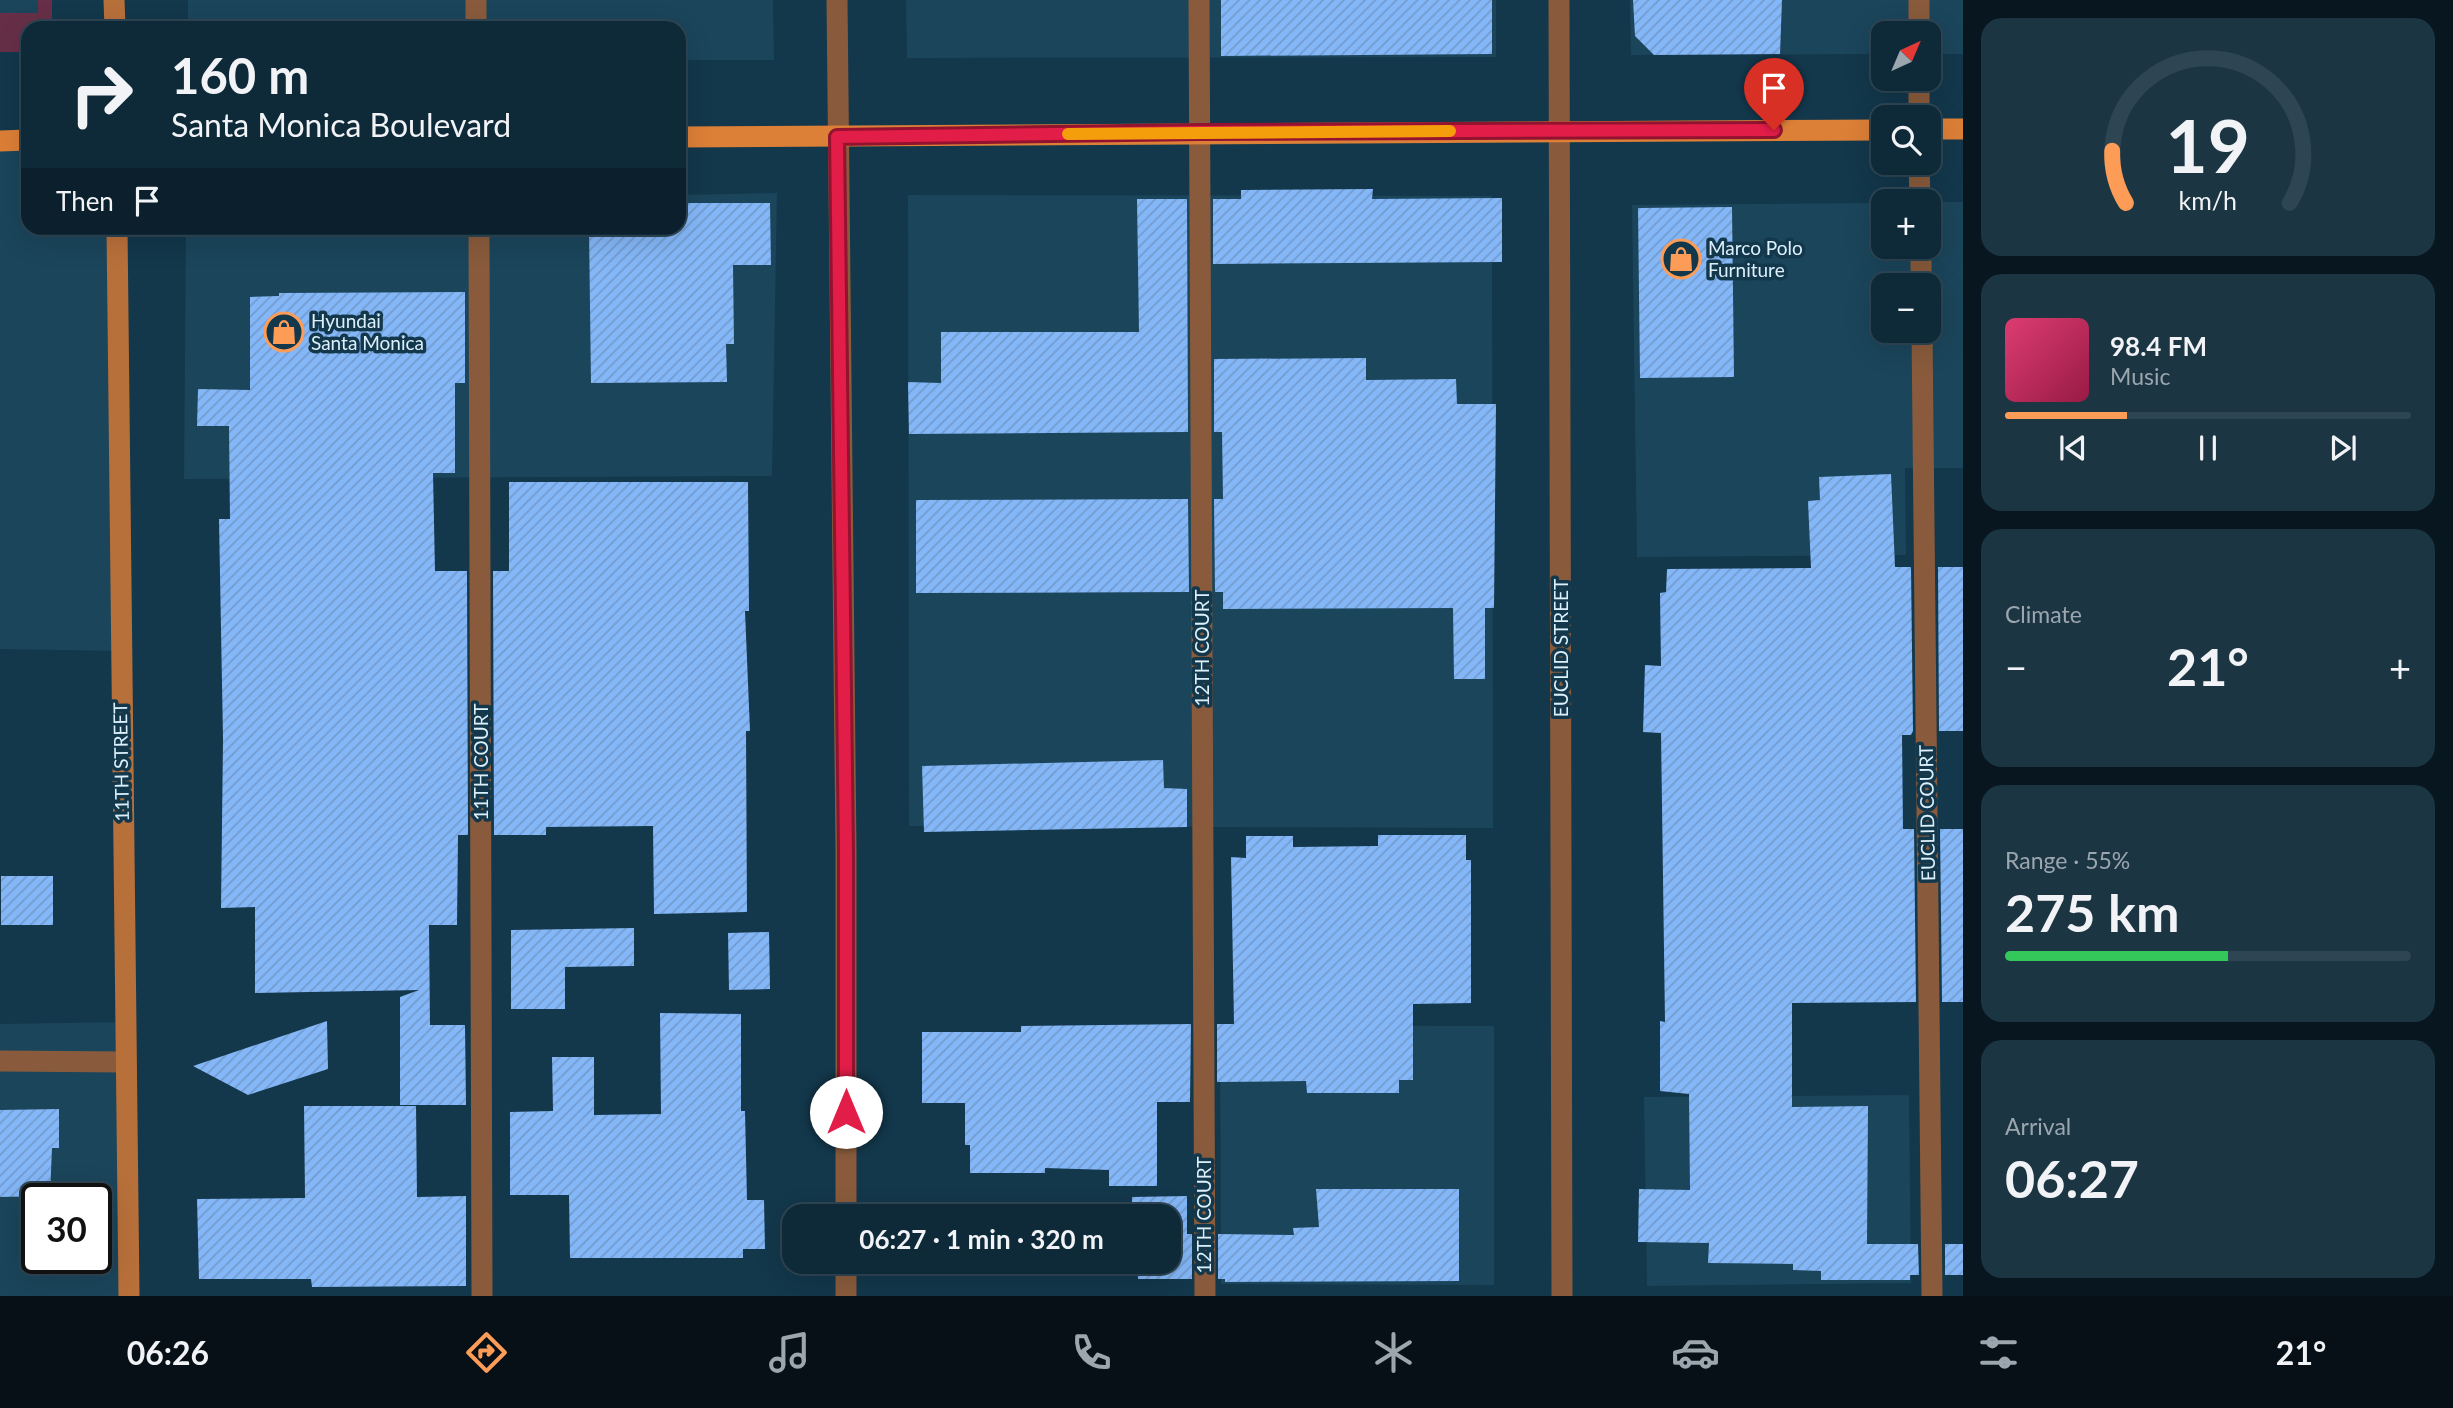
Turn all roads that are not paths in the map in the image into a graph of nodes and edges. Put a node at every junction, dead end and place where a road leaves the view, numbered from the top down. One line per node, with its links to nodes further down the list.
1 (114, 0): 7 (street)
2 (476, 0): 8 (street)
3 (837, 0): 16 (street)
4 (1199, 0): 14 (street, 12TH COURT)
5 (1559, 0): 13 (street, EUCLID STREET)
6 (1919, 0): 9 (street)
7 (115, 21)
8 (476, 21)
9 (1919, 21)
10 (1963, 129): 12 (main road)
11 (1871, 130): 13 (main road)
12 (1941, 130)
13 (1558, 131): 14 (main road); 30 (street, EUCLID STREET)
14 (1200, 132): 16 (main road); 29 (street, 12TH COURT)
15 (686, 137): 16 (main road)
16 (837, 137): 24 (street)
17 (21, 140): 18 (main road)
18 (0, 141)
19 (117, 235): 23 (street, 11TH STREET)
20 (479, 235): 27 (street, 11TH COURT)
21 (1922, 343): 31 (street, EUCLID COURT)
22 (0, 1061): 23 (street)
23 (125, 1062): 26 (street, 11TH STREET)
24 (846, 1204)
25 (846, 1274): 28 (street)
26 (129, 1296)
27 (482, 1296)
28 (845, 1296)
29 (1205, 1296)
30 (1562, 1296)
31 (1932, 1296)

